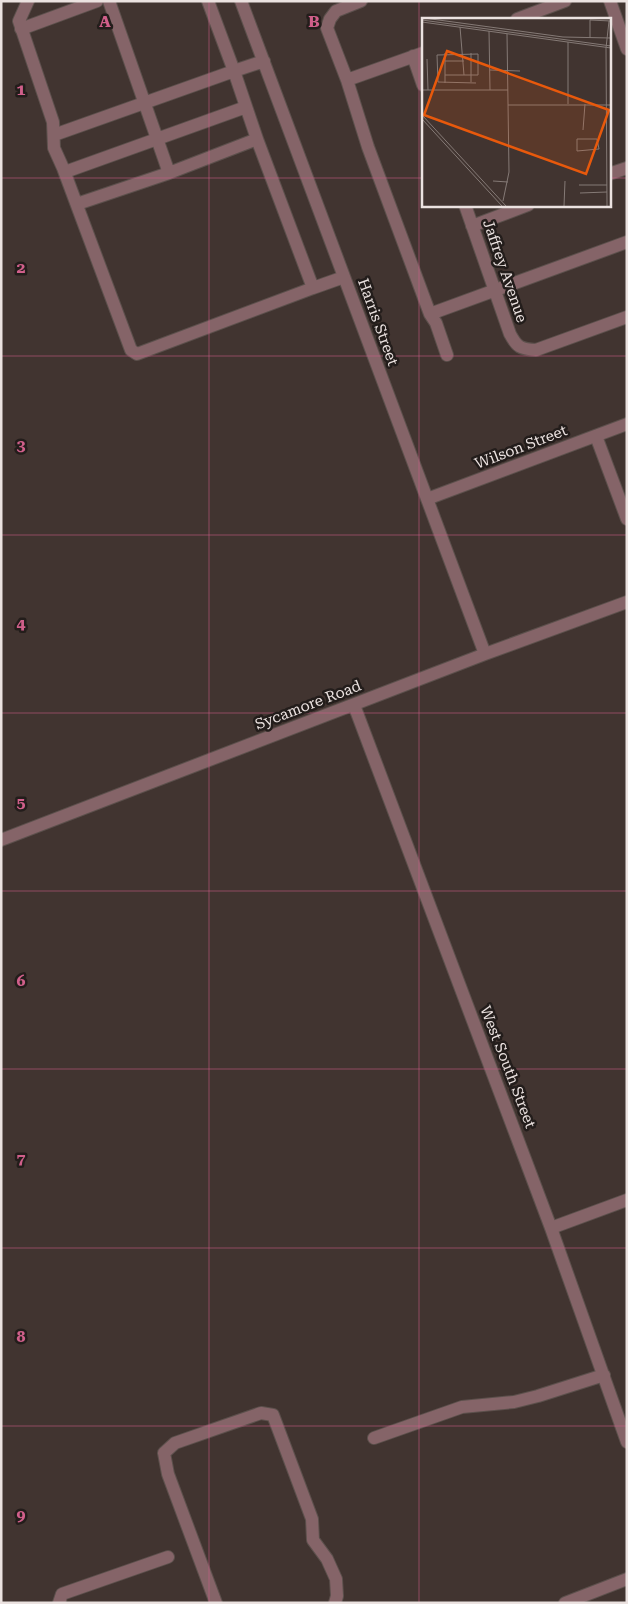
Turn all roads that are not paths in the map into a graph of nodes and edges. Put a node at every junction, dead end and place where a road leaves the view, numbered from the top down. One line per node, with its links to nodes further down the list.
1 (28, 1): 11 (street)
2 (97, 1): 11 (street)
3 (109, 1): 18 (street)
4 (208, 1): 15 (street)
5 (241, 1): 14 (street, Harris Street)
6 (361, 1): 17 (street)
7 (565, 1): 9 (street)
8 (610, 1): 12 (street)
9 (538, 15): 10 (street)
10 (522, 18)
11 (21, 29): 20 (street)
12 (627, 49)
13 (418, 54): 16 (street); 17 (street)
14 (264, 61): 15 (street); 32 (street, Harris Street)
15 (234, 71): 18 (street); 19 (street)
16 (422, 78)
17 (347, 80): 35 (street)
18 (145, 103): 20 (street); 21 (street)
19 (246, 107): 21 (street); 22 (street)
20 (54, 135): 24 (street)
21 (157, 138): 24 (street); 25 (street)
22 (257, 139): 25 (street); 33 (street)
23 (627, 168): 26 (street)
24 (64, 172): 27 (street)
25 (170, 173): 27 (street)
26 (610, 174)
27 (77, 204): 33 (street)
28 (465, 206): 30 (street, Jaffrey Avenue)
29 (525, 206): 30 (street)
30 (472, 226): 34 (street, Jaffrey Avenue)
31 (627, 242): 34 (street)
32 (344, 277): 33 (street); 40 (street, Harris Street)
33 (313, 288)
34 (495, 290): 35 (street); 36 (street, Jaffrey Avenue)
35 (430, 314): 37 (street)
36 (627, 317)
37 (447, 355)
38 (627, 424): 39 (street, Wilson Street)
39 (596, 436): 40 (street, Wilson Street); 41 (street)
40 (427, 499): 43 (street, Harris Street)
41 (627, 519)
42 (627, 602): 43 (street, Sycamore Road)
43 (485, 654): 44 (street, Sycamore Road)
44 (354, 705): 45 (street, Sycamore Road); 47 (street, West South Street)
45 (1, 840)
46 (627, 1200): 47 (street)
47 (551, 1228): 48 (street, West South Street)
48 (604, 1376): 49 (street); 50 (street, West South Street)
49 (374, 1438)
50 (627, 1442)
51 (168, 1557): 53 (street)
52 (627, 1579): 56 (street)
53 (58, 1603)
54 (216, 1603): 55 (street)
55 (335, 1603)
56 (565, 1603)

